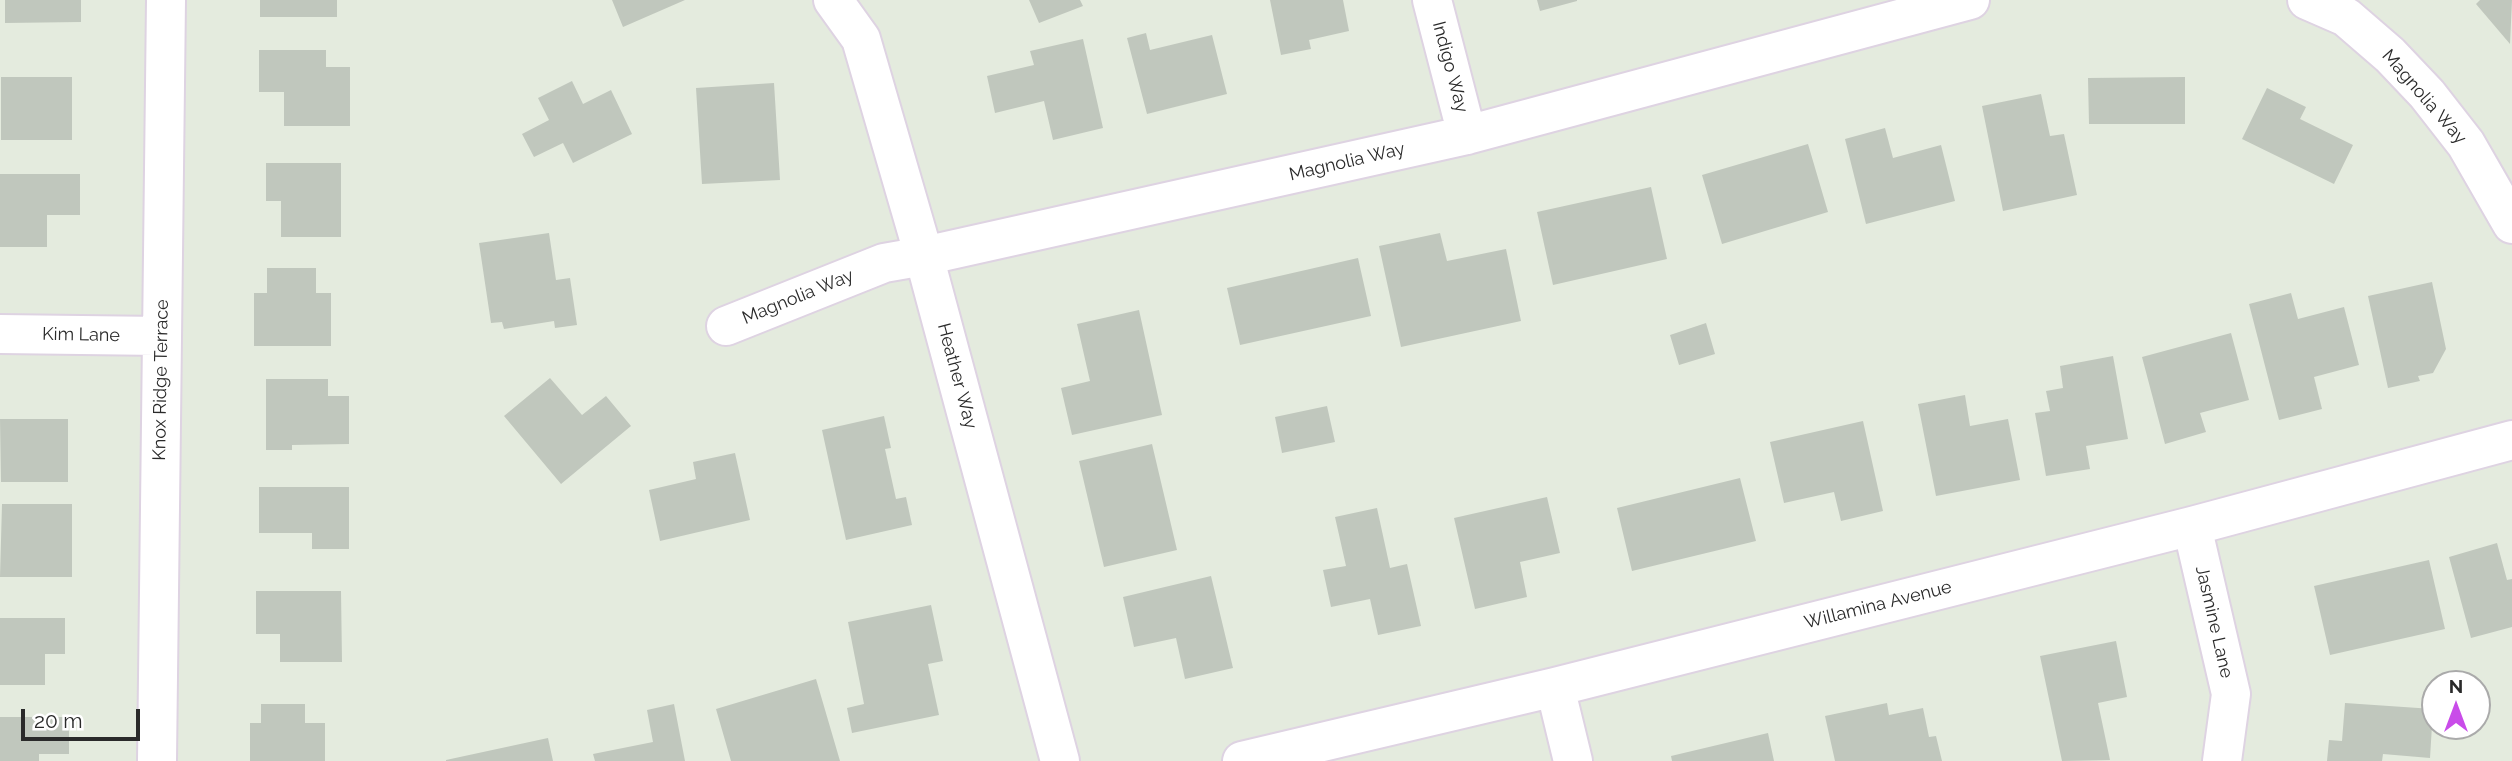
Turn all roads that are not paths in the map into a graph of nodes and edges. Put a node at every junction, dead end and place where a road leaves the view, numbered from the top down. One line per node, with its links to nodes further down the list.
1 (166, 0): 12 (street, Knox Ridge Terrace)
2 (833, 0): 9 (street, Heather Way)
3 (1432, 0): 7 (street, Indigo Way)
4 (1970, 0): 7 (street, Magnolia Way)
5 (2307, 0): 6 (street, Magnolia Way)
6 (2351, 9): 8 (street, Magnolia Way)
7 (1468, 135): 9 (street, Magnolia Way)
8 (2512, 224)
9 (924, 257): 10 (street, Magnolia Way); 17 (street, Heather Way)
10 (726, 326)
11 (0, 334): 12 (street, Kim Lane)
12 (162, 336): 16 (street, Knox Ridge Terrace)
13 (2512, 440): 14 (street, Willamina Avenue)
14 (2192, 526): 15 (street, Willamina Avenue); 20 (street, Jasmine Lane)
15 (1555, 687): 18 (street, Willamina Avenue); 19 (street)
16 (157, 761)
17 (1060, 761)
18 (1242, 761)
19 (1573, 761)
20 (2222, 761)

